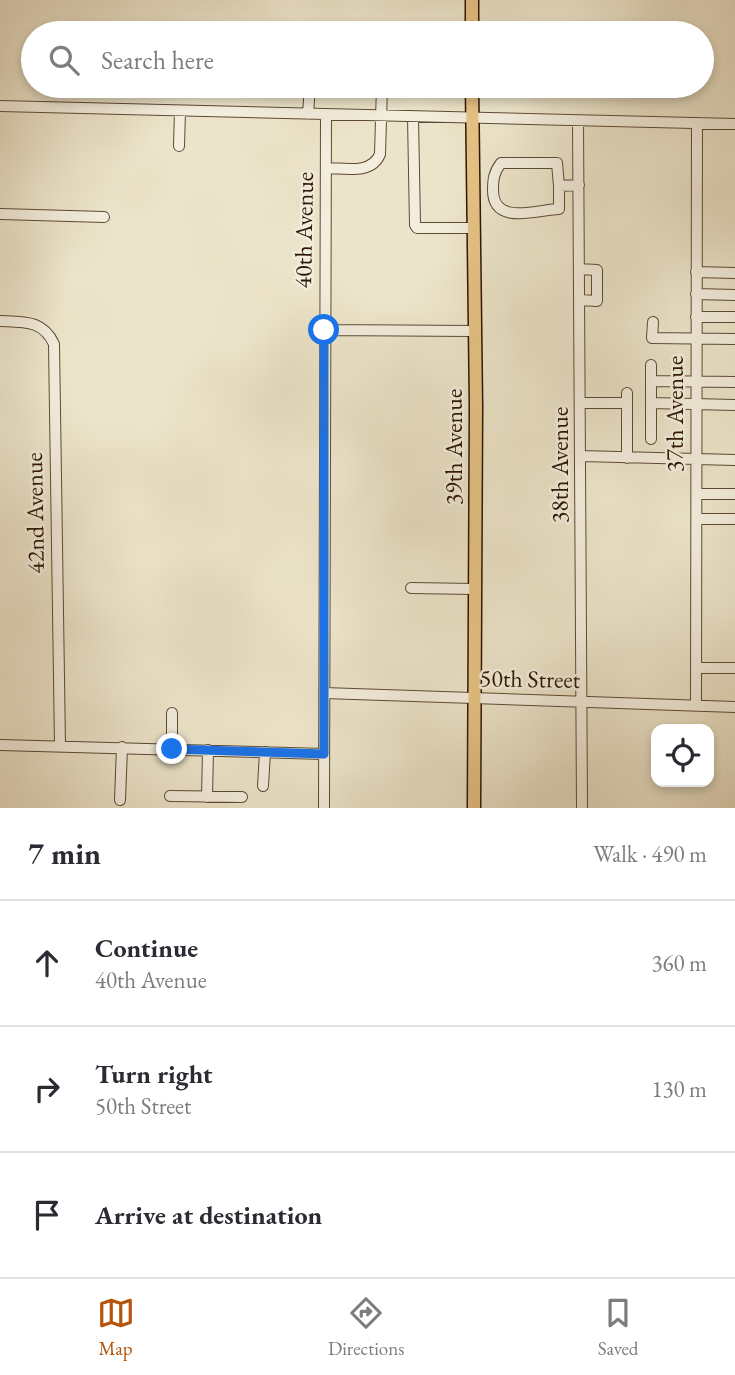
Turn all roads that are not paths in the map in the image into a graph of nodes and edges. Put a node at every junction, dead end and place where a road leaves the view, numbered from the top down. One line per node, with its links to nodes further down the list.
1 (472, 0): 2 (main road)
2 (472, 21)
3 (309, 98): 8 (street)
4 (382, 98): 10 (street)
5 (472, 98): 12 (main road, 39th Avenue)
6 (0, 106): 7 (street)
7 (180, 111): 8 (street); 16 (street)
8 (308, 114): 9 (street)
9 (326, 115): 10 (street); 17 (street, 40th Avenue)
10 (382, 116): 11 (street); 17 (street)
11 (413, 117): 12 (street); 22 (street)
12 (472, 119): 13 (street); 22 (main road, 39th Avenue)
13 (578, 121): 14 (street); 18 (street, 38th Avenue)
14 (697, 123): 15 (street); 24 (street, 37th Avenue)
15 (735, 124)
16 (179, 146)
17 (326, 167): 33 (street, 40th Avenue)
18 (579, 185): 19 (street); 23 (street, 38th Avenue)
19 (559, 186): 19 (street)
20 (0, 214): 21 (street)
21 (104, 217)
22 (474, 228): 34 (main road, 39th Avenue)
23 (579, 269): 28 (street, 38th Avenue); 28 (street)
24 (696, 272): 25 (street); 26 (street, 37th Avenue)
25 (735, 273)
26 (696, 294): 27 (street); 29 (street, 37th Avenue)
27 (735, 295)
28 (580, 300): 41 (street, 38th Avenue)
29 (696, 317): 30 (street); 35 (street, 37th Avenue)
30 (735, 317)
31 (0, 321): 65 (street, 42nd Avenue)
32 (653, 321): 35 (street)
33 (324, 330): 34 (street); 58 (street, 40th Avenue)
34 (474, 331): 55 (main road, 39th Avenue)
35 (696, 339): 36 (street); 39 (street, 37th Avenue)
36 (735, 339)
37 (651, 365): 38 (street)
38 (652, 381): 39 (street); 42 (street)
39 (696, 382): 40 (street); 43 (street, 37th Avenue)
40 (735, 382)
41 (580, 403): 46 (street, 38th Avenue); 47 (street)
42 (651, 403): 43 (street); 45 (street)
43 (696, 403): 44 (street); 48 (street, 37th Avenue)
44 (735, 405)
45 (651, 439)
46 (581, 456): 47 (street); 60 (street, 38th Avenue)
47 (627, 457): 48 (street)
48 (697, 460): 49 (street); 50 (street, 37th Avenue)
49 (735, 460)
50 (697, 494): 51 (street); 52 (street, 37th Avenue)
51 (735, 494)
52 (697, 519): 53 (street); 56 (street, 37th Avenue)
53 (735, 519)
54 (411, 588): 55 (street)
55 (474, 589): 59 (main road, 39th Avenue)
56 (696, 668): 57 (street); 61 (street, 37th Avenue)
57 (735, 668)
58 (324, 693): 59 (street, 50th Street); 70 (street, 40th Avenue)
59 (473, 699): 60 (street, 50th Street); 77 (main road, 39th Avenue)
60 (582, 702): 61 (street, 50th Street); 78 (street, 38th Avenue)
61 (696, 705): 62 (street, 50th Street)
62 (735, 707)
63 (172, 713): 67 (street)
64 (0, 745): 65 (street)
65 (60, 745): 66 (street)
66 (122, 747): 67 (street); 75 (street)
67 (172, 749): 68 (street)
68 (208, 750): 69 (street); 73 (street)
69 (265, 752): 70 (street); 71 (street)
70 (324, 754): 76 (street, 40th Avenue)
71 (263, 786)
72 (170, 796): 73 (street)
73 (207, 797): 74 (street)
74 (243, 797)
75 (120, 800)
76 (324, 808)
77 (474, 808)
78 (582, 808)

